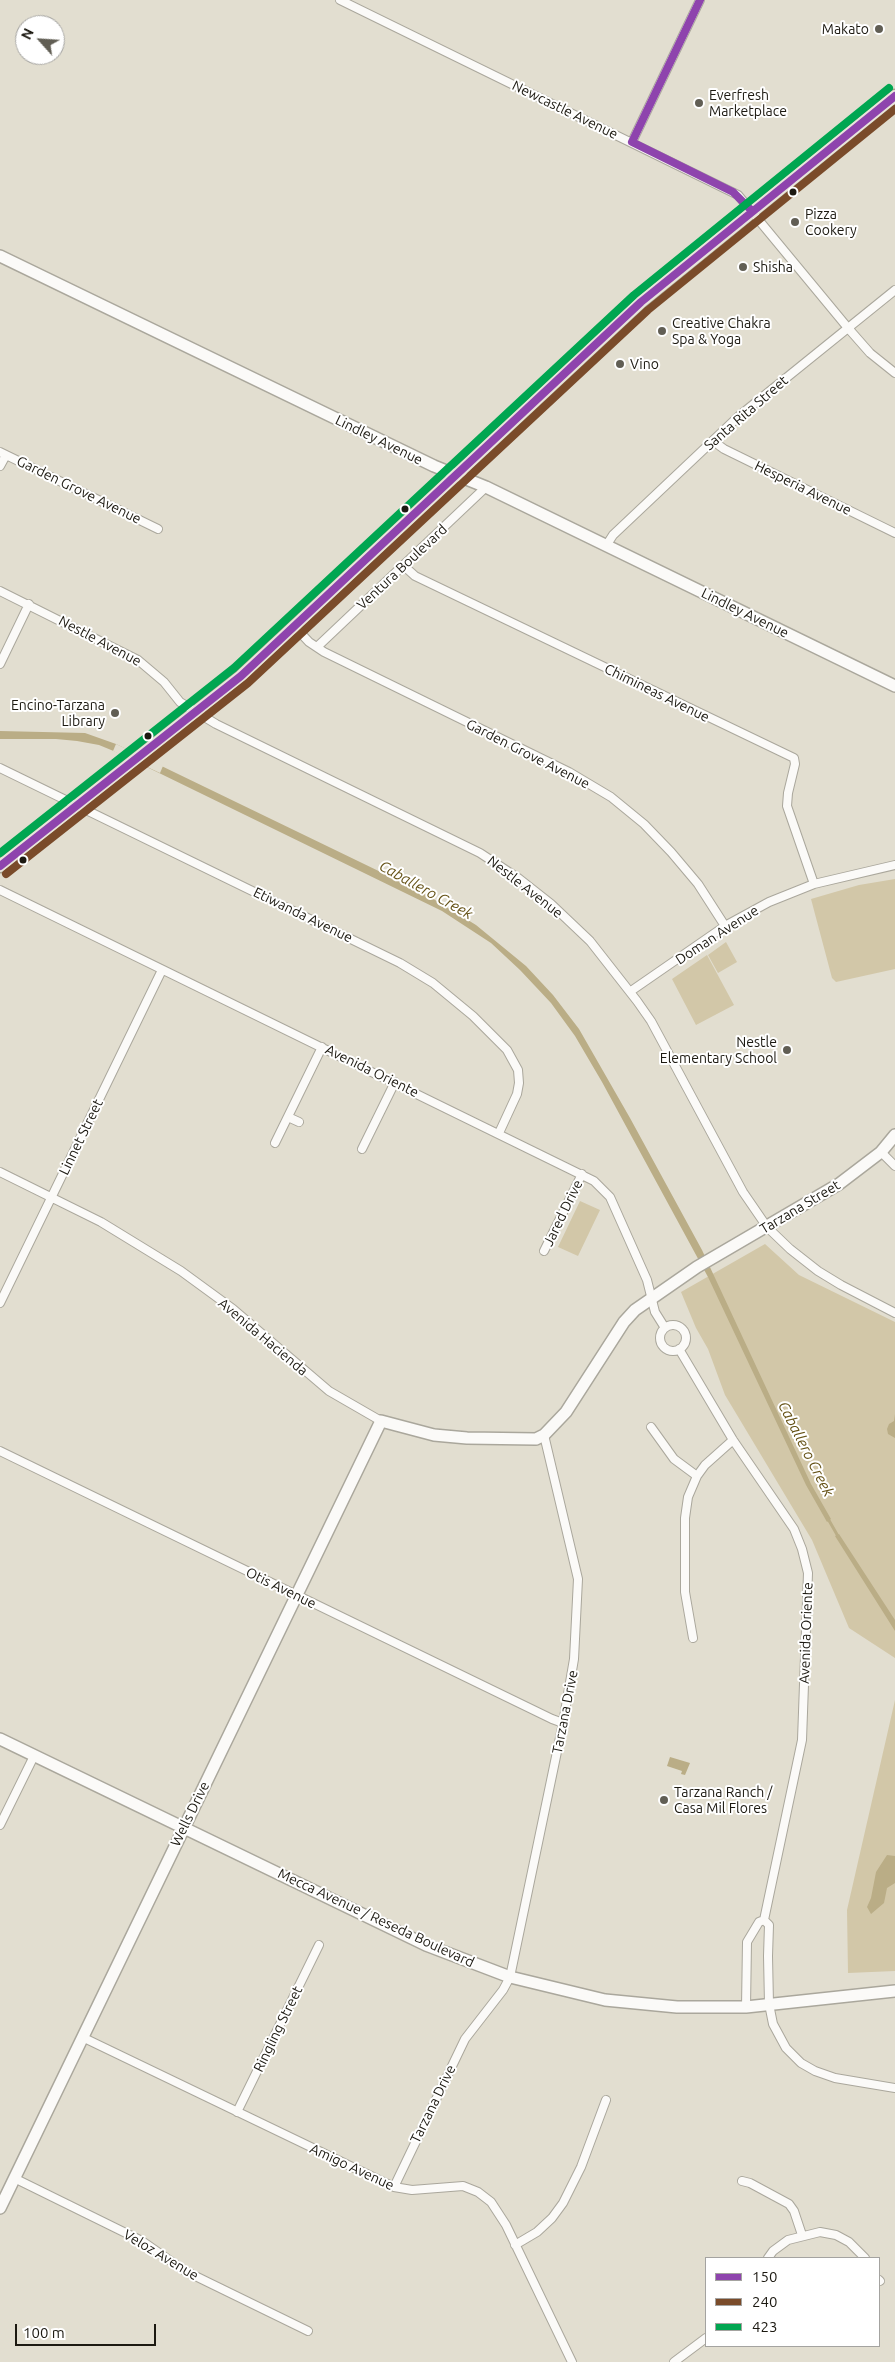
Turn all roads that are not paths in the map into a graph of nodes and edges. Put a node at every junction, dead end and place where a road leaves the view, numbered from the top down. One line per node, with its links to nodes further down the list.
1 (340, 0): 4 (street, Newcastle Avenue)
2 (700, 0): 4 (street)
3 (895, 96): 5 (main road)
4 (632, 142): 5 (street, Newcastle Avenue)
5 (752, 211): 8 (street, Newcastle Avenue); 13 (main road)
6 (0, 256): 13 (main road, Lindley Avenue)
7 (895, 290): 8 (street, Santa Rita Street)
8 (848, 328): 9 (street, Newcastle Avenue); 10 (street, Santa Rita Street)
9 (895, 373)
10 (712, 441): 16 (street, Hesperia Avenue); 17 (street, Santa Rita Street)
11 (3, 453): 12 (street); 15 (street, Garden Grove Avenue)
12 (0, 466)
13 (454, 475): 14 (main road, Lindley Avenue); 21 (main road)
14 (486, 487): 17 (main road, Lindley Avenue); 18 (street, Ventura Boulevard)
15 (158, 529)
16 (895, 533)
17 (606, 546): 24 (main road, Lindley Avenue)
18 (404, 566): 22 (street, Ventura Boulevard); 30 (street, Chimineas Avenue)
19 (0, 590): 20 (street, Nestle Avenue)
20 (29, 604): 23 (street); 25 (street, Nestle Avenue)
21 (295, 627): 22 (street, Garden Grove Avenue); 25 (main road)
22 (317, 647): 32 (street, Garden Grove Avenue)
23 (0, 664)
24 (895, 686)
25 (195, 712): 27 (main road); 34 (street, Nestle Avenue)
26 (0, 768): 27 (street, Etiwanda Avenue)
27 (78, 805): 29 (main road); 39 (street, Etiwanda Avenue)
28 (895, 865): 30 (street, Doman Avenue)
29 (0, 866)
30 (814, 884): 32 (street, Doman Avenue)
31 (0, 890): 33 (street, Avenida Oriente)
32 (725, 926): 34 (street, Doman Avenue)
33 (162, 970): 35 (street, Avenida Oriente); 47 (street, Linnet Street)
34 (631, 991): 48 (street, Nestle Avenue)
35 (322, 1047): 36 (street, Avenida Oriente); 37 (street)
36 (395, 1082): 39 (street, Avenida Oriente); 42 (street)
37 (288, 1116): 38 (street); 41 (street)
38 (299, 1122)
39 (499, 1133): 46 (street, Avenida Oriente)
40 (895, 1135): 43 (main road, Tarzana Street)
41 (275, 1143)
42 (362, 1149)
43 (881, 1152): 44 (street); 48 (main road, Tarzana Street)
44 (895, 1166)
45 (0, 1172): 47 (street, Avenida Hacienda)
46 (582, 1174): 49 (street, Jared Drive); 50 (street, Avenida Oriente)
47 (52, 1197): 51 (street, Linnet Street); 55 (street, Avenida Hacienda)
48 (767, 1227): 50 (main road, Tarzana Street); 52 (street, Nestle Avenue)
49 (544, 1251)
50 (652, 1296): 53 (street, Avenida Oriente); 57 (main road)
51 (0, 1303)
52 (895, 1313)
53 (665, 1328): 54 (street, Avenida Oriente); 54 (street)
54 (679, 1349): 58 (street, Avenida Oriente)
55 (380, 1422): 57 (main road, Avenida Hacienda); 61 (main road, Wells Drive)
56 (651, 1427): 60 (street)
57 (544, 1435): 63 (street, Tarzana Drive)
58 (733, 1440): 60 (street); 68 (street, Avenida Oriente)
59 (0, 1451): 61 (street, Otis Avenue)
60 (697, 1476): 62 (street)
61 (296, 1595): 63 (street, Otis Avenue); 67 (main road, Wells Drive)
62 (693, 1638)
63 (563, 1723): 70 (street, Tarzana Drive)
64 (0, 1739): 65 (main road, Mecca Avenue / Reseda Boulevard)
65 (34, 1756): 66 (street); 67 (main road, Mecca Avenue / Reseda Boulevard)
66 (0, 1825)
67 (184, 1828): 70 (main road, Mecca Avenue / Reseda Boulevard); 74 (main road, Wells Drive)
68 (764, 1920): 72 (street, Avenida Oriente); 73 (street, Avenida Oriente)
69 (319, 1945): 77 (street, Ringling Street)
70 (510, 1977): 73 (main road, Mecca Avenue / Reseda Boulevard); 80 (street, Tarzana Drive)
71 (895, 1991): 72 (main road, Mecca Avenue / Reseda Boulevard)
72 (769, 2004): 73 (main road, Mecca Avenue / Reseda Boulevard); 75 (street, Avenida Oriente)
73 (746, 2006)
74 (82, 2037): 77 (street, Amigo Avenue); 78 (main road, Wells Drive)
75 (895, 2088)
76 (606, 2100): 83 (street)
77 (237, 2112): 80 (street, Amigo Avenue)
78 (14, 2178): 81 (main road, Wells Drive); 86 (street, Veloz Avenue)
79 (742, 2181): 82 (street)
80 (394, 2187): 83 (street, Amigo Avenue)
81 (0, 2208)
82 (802, 2235): 84 (street); 85 (street)
83 (515, 2245): 88 (street, Amigo Avenue)
84 (769, 2257)
85 (864, 2257)
86 (308, 2331)
87 (705, 2339): 89 (street)
88 (572, 2362)
89 (674, 2362)

